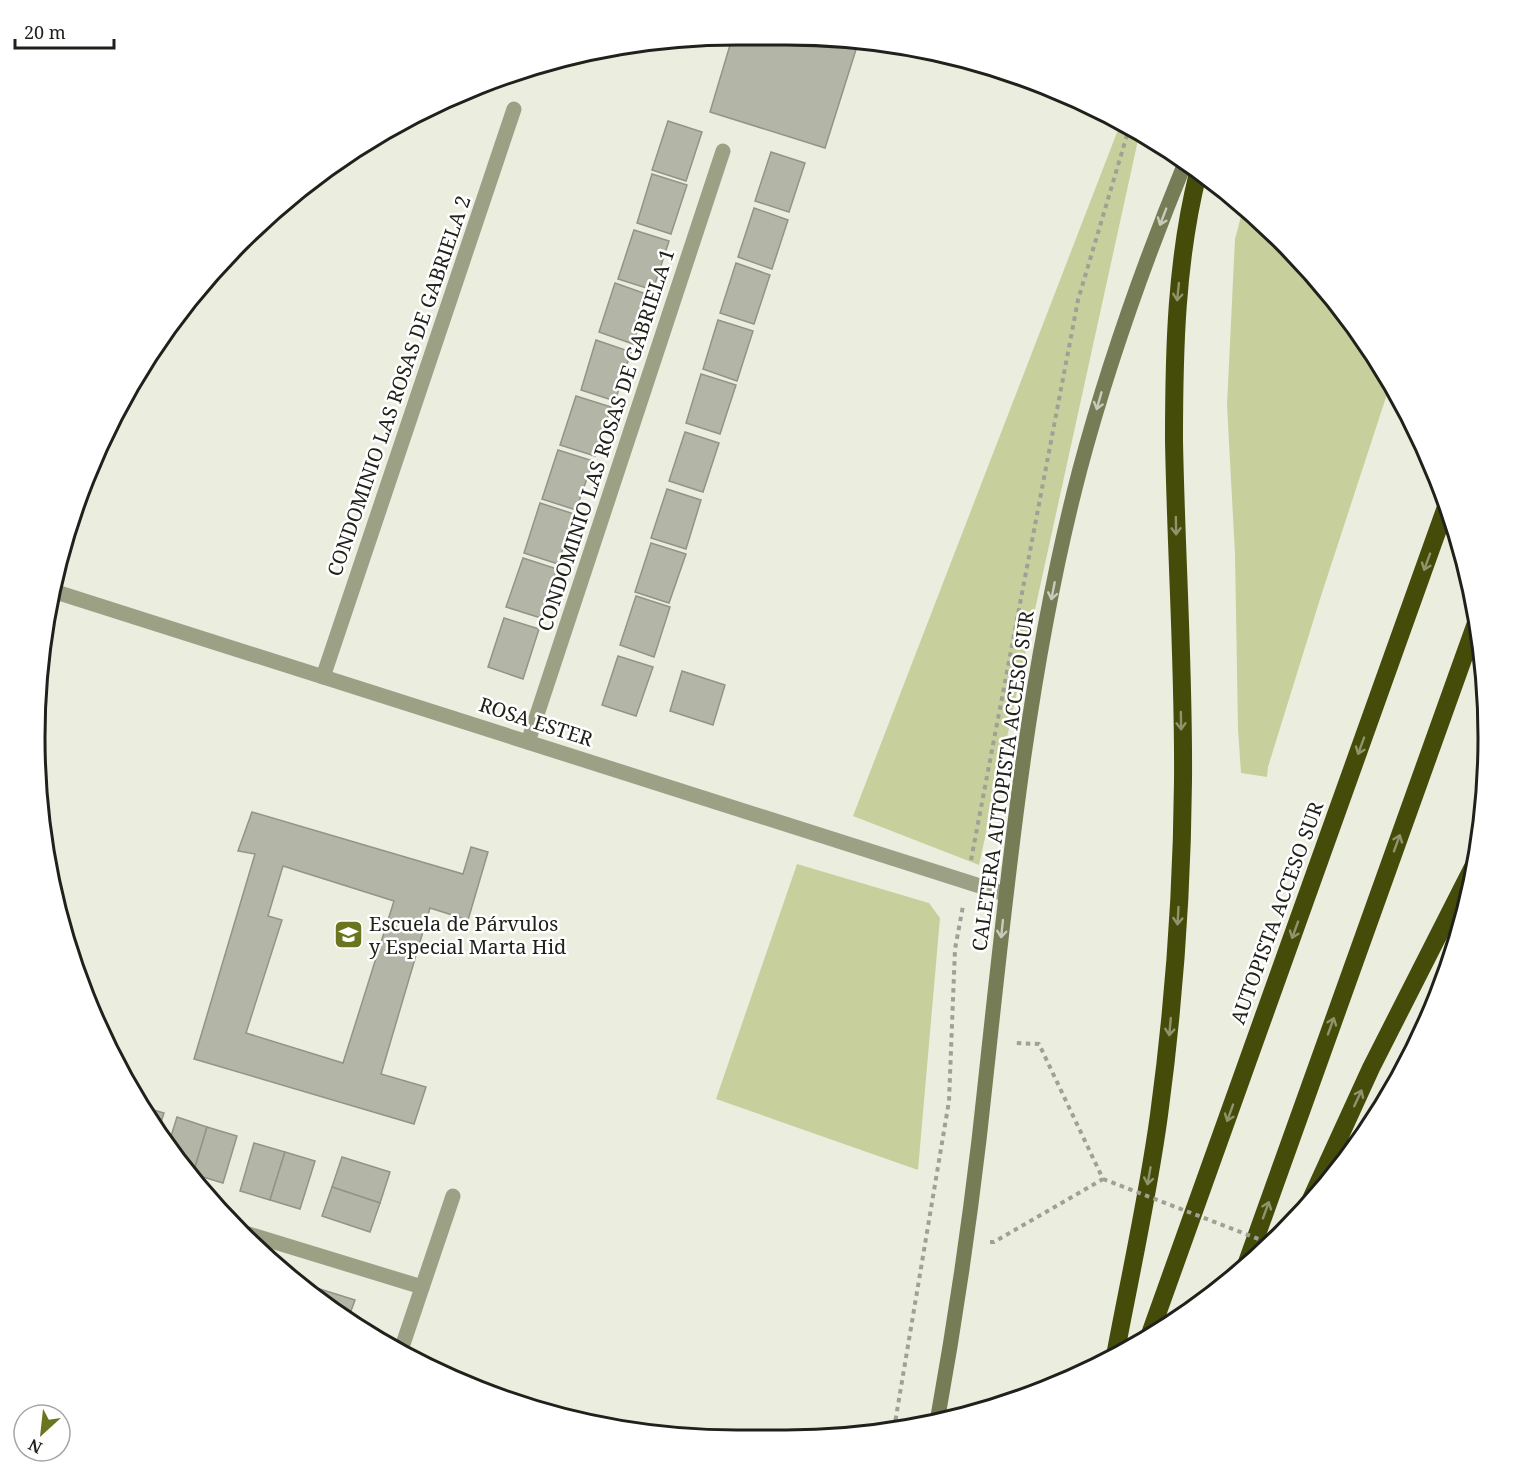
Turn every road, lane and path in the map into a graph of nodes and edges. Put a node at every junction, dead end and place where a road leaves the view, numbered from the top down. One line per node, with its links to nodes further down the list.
1 (514, 109): 8 (street, CONDOMINIO LAS ROSAS DE GABRIELA 2)
2 (723, 151): 9 (street, CONDOMINIO LAS ROSAS DE GABRIELA 1)
3 (1182, 171): 10 (main road, CALETERA AUTOPISTA ACCESO SUR, one-way to 10)
4 (1197, 181): 23 (highway, one-way to 23)
5 (1442, 518): 21 (highway, AUTOPISTA ACCESO SUR, one-way to 21)
6 (60, 593): 8 (street, ROSA ESTER)
7 (1471, 638): 19 (highway, one-way to 7)
8 (323, 677): 9 (street, ROSA ESTER)
9 (528, 742): 10 (street, ROSA ESTER)
10 (1005, 894): 24 (main road, CALETERA AUTOPISTA ACCESO SUR, one-way to 24)
11 (1460, 894): 13 (highway, one-way to 11)
12 (1038, 1044): 14 (path)
13 (1323, 1174)
14 (1103, 1179): 17 (path, bridge); 18 (path)
15 (453, 1196): 20 (street)
16 (259, 1237): 20 (street)
17 (1261, 1240)
18 (994, 1242)
19 (1252, 1249)
20 (422, 1287): 22 (street)
21 (1154, 1323)
22 (403, 1344)
23 (1117, 1345)
24 (938, 1413)

